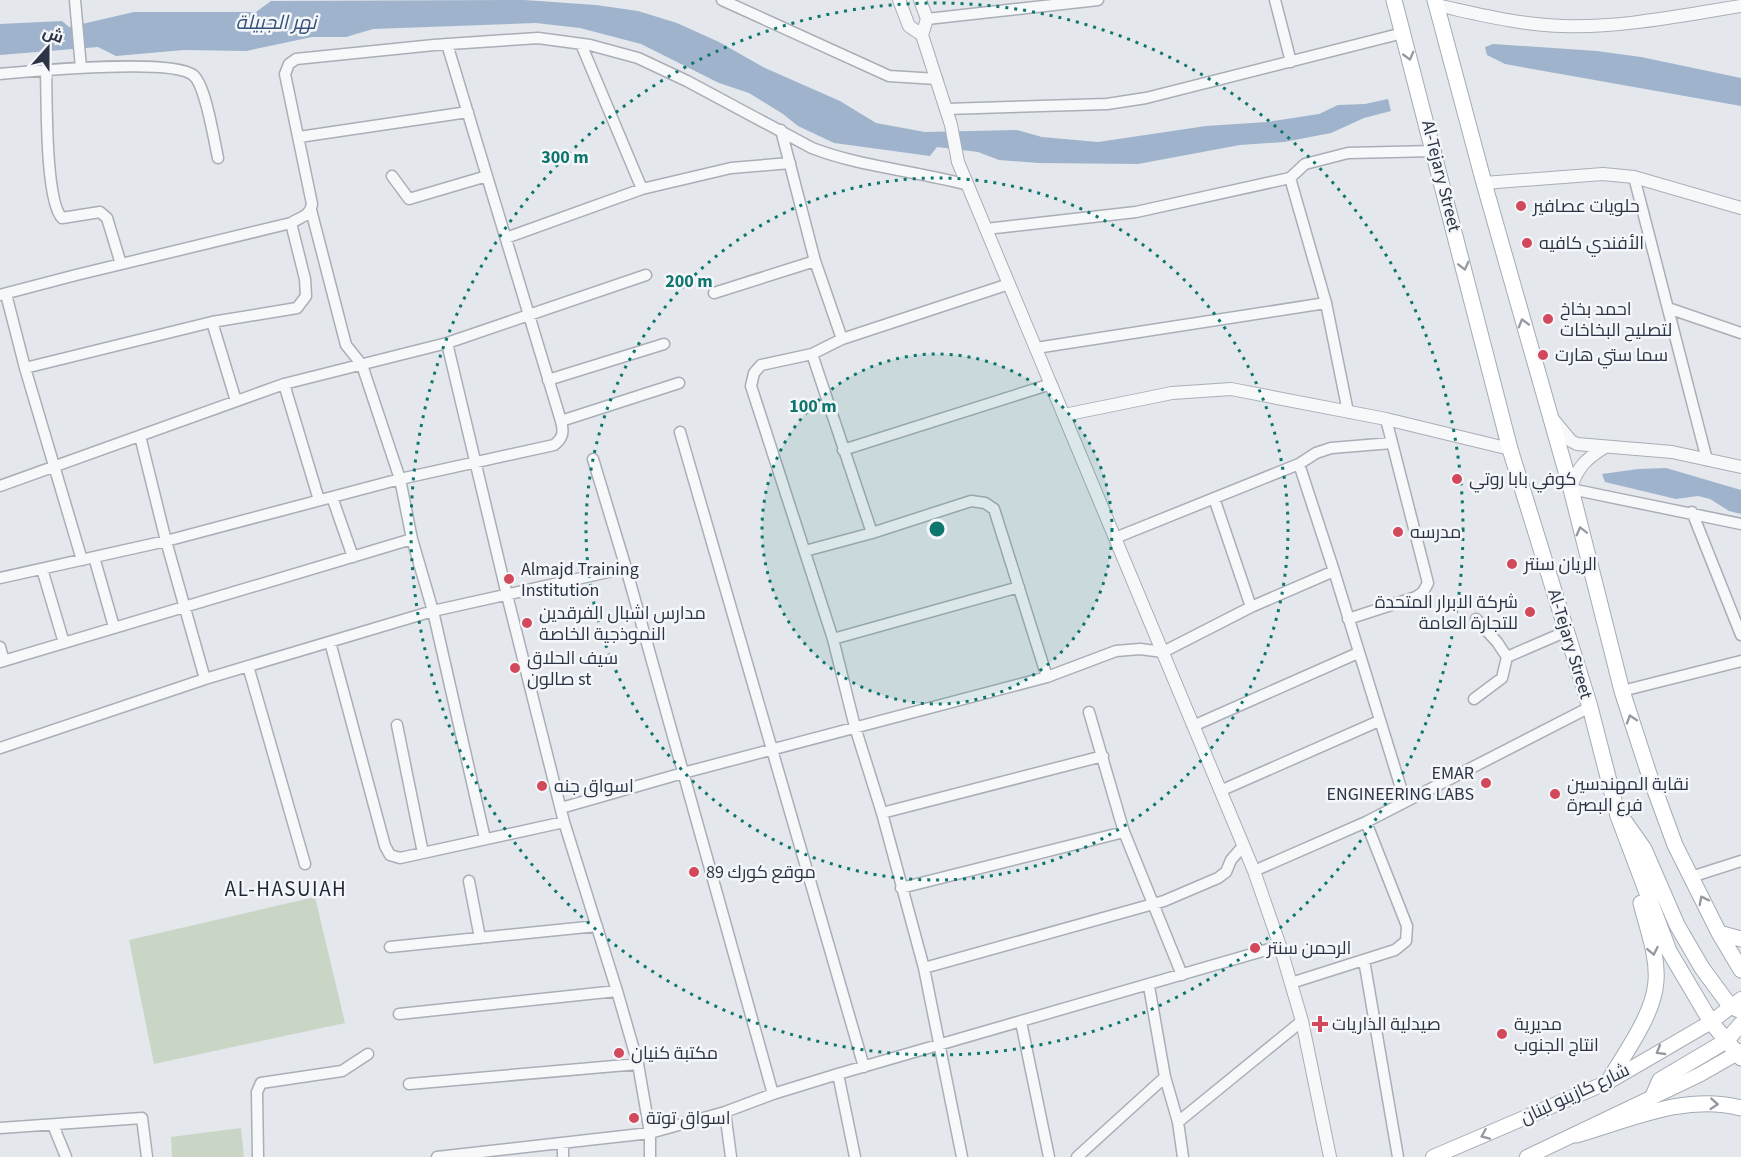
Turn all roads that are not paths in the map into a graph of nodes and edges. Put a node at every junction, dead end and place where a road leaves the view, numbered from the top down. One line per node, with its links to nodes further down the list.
1 (75, 0): 17 (street)
2 (722, 0): 20 (street)
3 (899, 0): 11 (street)
4 (920, 0): 10 (street)
5 (1098, 0): 10 (street)
6 (1275, 0): 16 (street)
7 (1394, 0): 12 (main road, Al-Tejary Street)
8 (1436, 2): 9 (street); 32 (main road, Al-Tejary Street)
9 (1741, 6)
10 (927, 19): 11 (street); 13 (street)
11 (907, 21): 13 (street)
12 (1403, 33): 16 (street); 25 (main road, Al-Tejary Street, one-way to 25)
13 (922, 35): 20 (street)
14 (447, 44): 15 (street); 22 (street); 24 (street)
15 (581, 44): 23 (street); 34 (street)
16 (1291, 62): 21 (street)
17 (81, 68): 18 (street); 26 (street)
18 (46, 71): 19 (street); 41 (street)
19 (0, 74)
20 (937, 79): 21 (street)
21 (946, 109): 33 (street)
22 (468, 112): 24 (street); 29 (street)
23 (781, 130): 27 (street); 33 (street)
24 (299, 137): 36 (street)
25 (1435, 152): 31 (street); 72 (main road, Al-Tejary Street, one-way to 72)
26 (218, 158)
27 (790, 163): 34 (street); 40 (street)
28 (392, 176): 29 (street)
29 (487, 176): 39 (street)
30 (1634, 177): 32 (street); 35 (street); 47 (street)
31 (1290, 178): 38 (street); 46 (street)
32 (1484, 183): 64 (main road, Al-Tejary Street, one-way to 32)
33 (968, 185): 38 (street)
34 (642, 189): 39 (street)
35 (1741, 208)
36 (311, 210): 37 (street); 56 (street)
37 (291, 223): 41 (street); 49 (street)
38 (986, 229): 43 (street)
39 (506, 238): 48 (street)
40 (816, 261): 44 (street); 51 (street)
41 (121, 264): 45 (street)
42 (646, 275): 48 (street)
43 (1009, 284): 51 (street); 54 (street)
44 (714, 293)
45 (3, 295): 57 (street)
46 (1326, 303): 54 (street); 63 (street)
47 (1668, 308): 50 (street); 75 (street)
48 (529, 316): 52 (street); 58 (street)
49 (212, 322): 57 (street); 62 (street)
50 (1741, 333)
51 (842, 339): 55 (street)
52 (447, 343): 56 (street); 76 (street)
53 (664, 344): 58 (street)
54 (1036, 348): 61 (street)
55 (812, 354): 73 (street); 92 (street)
56 (362, 365): 60 (street); 80 (street)
57 (25, 368): 78 (street)
58 (548, 380): 67 (street)
59 (679, 383): 67 (street)
60 (284, 384): 62 (street); 85 (street)
61 (1051, 384): 65 (street); 73 (street)
62 (236, 401): 69 (street)
63 (1348, 412): 65 (street); 66 (street)
64 (1548, 414): 71 (street); 82 (main road, Al-Tejary Street)
65 (1064, 415): 89 (street)
66 (1386, 419): 70 (street); 72 (street)
67 (561, 421): 76 (street)
68 (680, 432): 131 (street)
69 (140, 436): 78 (street); 91 (street)
70 (1392, 443): 77 (street); 105 (street)
71 (1606, 447): 75 (street); 82 (street)
72 (1510, 449): 108 (main road, Al-Tejary Street)
73 (843, 450): 88 (street)
74 (593, 459): 96 (street)
75 (1707, 459): 79 (street)
76 (476, 461): 80 (street); 101 (street)
77 (1299, 464): 84 (street); 98 (street)
78 (55, 466): 81 (street); 95 (street)
79 (1741, 467)
80 (400, 479): 83 (street); 90 (street)
81 (0, 486)
82 (1571, 489): 86 (street); 122 (main road, Al-Tejary Street, one-way to 82)
83 (332, 497): 85 (street); 94 (street)
84 (1214, 498): 89 (street); 103 (street)
85 (319, 500): 91 (street)
86 (1692, 512): 87 (street); 109 (street)
87 (1741, 524)
88 (872, 533): 92 (street); 100 (street)
89 (1115, 538): 114 (street)
90 (412, 539): 94 (street); 104 (street)
91 (166, 541): 93 (street); 102 (street)
92 (805, 551): 110 (street)
93 (94, 557): 95 (street); 107 (street)
94 (352, 557): 102 (street)
95 (82, 560): 97 (street)
96 (626, 568): 101 (street); 133 (street)
97 (42, 569): 99 (street); 112 (street)
98 (1334, 571): 103 (street); 105 (street)
99 (0, 578)
100 (1019, 587): 110 (street); 120 (street)
101 (507, 595): 104 (street); 136 (street)
102 (183, 606): 107 (street); 121 (street)
103 (1251, 607): 114 (street)
104 (433, 611): 111 (street); 142 (street)
105 (1348, 619): 115 (street)
106 (1476, 619): 116 (street)
107 (114, 627): 112 (street)
108 (1567, 631): 116 (street); 124 (main road, Al-Tejary Street)
109 (1741, 635)
110 (833, 639): 129 (street)
111 (330, 642): 119 (street); 144 (street)
112 (64, 643): 118 (street)
113 (0, 647): 118 (street)
114 (1162, 652): 120 (street); 128 (street)
115 (1358, 653): 126 (street); 128 (street)
116 (1507, 657): 123 (street)
117 (1741, 661): 122 (street)
118 (2, 662)
119 (248, 666): 121 (street); 147 (street)
120 (1047, 676): 129 (street)
121 (205, 679): 130 (street)
122 (1622, 691): 149 (main road, Al-Tejary Street, one-way to 122)
123 (1474, 699)
124 (1590, 707): 135 (street); 138 (main road, Al-Tejary Street)
125 (1089, 712): 132 (street)
126 (1379, 721): 134 (street); 135 (street)
127 (397, 725): 144 (street)
128 (1193, 726): 134 (street)
129 (855, 727): 131 (street); 137 (street)
130 (0, 748)
131 (772, 749): 133 (street); 177 (street)
132 (1103, 756): 137 (street); 141 (street)
133 (683, 773): 136 (street); 182 (street)
134 (1220, 791): 143 (street)
135 (1404, 801): 140 (street)
136 (561, 808): 139 (street)
137 (882, 813): 151 (street)
138 (1618, 816): 145 (main road, Al-Tejary Street); 166 (main road)
139 (564, 822): 142 (street); 153 (street)
140 (1366, 822): 148 (street); 159 (street)
141 (1124, 832): 151 (street); 152 (street)
142 (485, 839): 144 (street)
143 (1243, 846): 148 (street); 152 (street)
144 (423, 853)
145 (1632, 853): 170 (main road, Al-Tejary Street); 180 (main road, one-way to 180)
146 (1741, 861): 149 (street)
147 (305, 864)
148 (1254, 871): 157 (street)
149 (1691, 877): 154 (main road, Al-Tejary Street, one-way to 149)
150 (469, 881): 155 (street)
151 (901, 888): 160 (street)
152 (1153, 904): 160 (street); 162 (street)
153 (597, 926): 155 (street); 165 (street)
154 (1719, 933): 156 (main road); 161 (main road, Al-Tejary Street)
155 (480, 938): 158 (street)
156 (1741, 939)
157 (1280, 946): 162 (street); 163 (street)
158 (390, 947)
159 (1364, 960): 163 (street); 206 (street)
160 (924, 968): 173 (street)
161 (1741, 970)
162 (1182, 975): 164 (street)
163 (1291, 982): 168 (street)
164 (1149, 986): 169 (street); 179 (street)
165 (617, 990): 167 (street); 176 (street)
166 (1738, 1005): 170 (main road, شارع كازينو لبنان)
167 (399, 1014)
168 (1302, 1021): 186 (street); 205 (street)
169 (1021, 1022): 173 (street); 202 (street)
170 (1711, 1022): 171 (main road); 172 (main road, Al-Tejary Street); 180 (main road, شارع كازينو لبنان, one-way to 180)
171 (1741, 1024): 172 (main road)
172 (1726, 1041): 175 (main road, Al-Tejary Street); 183 (main road)
173 (941, 1046): 177 (street); 201 (street)
174 (368, 1054): 195 (street)
175 (1740, 1054): 183 (main road, شارع كازينو لبنان)
176 (638, 1064): 181 (street); 189 (street)
177 (864, 1067): 178 (street)
178 (838, 1074): 182 (street); 200 (street)
179 (1165, 1077): 186 (street); 203 (street)
180 (1608, 1082): 207 (main road, شارع كازينو لبنان, one-way to 207)
181 (409, 1084)
182 (773, 1094): 185 (street)
183 (1653, 1096): 190 (main road, شارع كازينو لبنان)
184 (1741, 1108): 190 (main road, one-way to 184)
185 (725, 1112): 189 (street); 199 (street)
186 (1178, 1122): 204 (street)
187 (53, 1125): 188 (street); 193 (street); 194 (street)
188 (0, 1128)
189 (650, 1133): 191 (street); 198 (street)
190 (1576, 1135): 208 (main road, شارع كازينو لبنان)
191 (563, 1143): 192 (street); 197 (street)
192 (474, 1155): 196 (street)
193 (66, 1157)
194 (147, 1157)
195 (258, 1157)
196 (437, 1157)
197 (563, 1157)
198 (650, 1157)
199 (731, 1157)
200 (855, 1157)
201 (962, 1157)
202 (1049, 1157)
203 (1077, 1157)
204 (1183, 1157)
205 (1330, 1157)
206 (1398, 1157)
207 (1433, 1157)
208 (1527, 1157)

